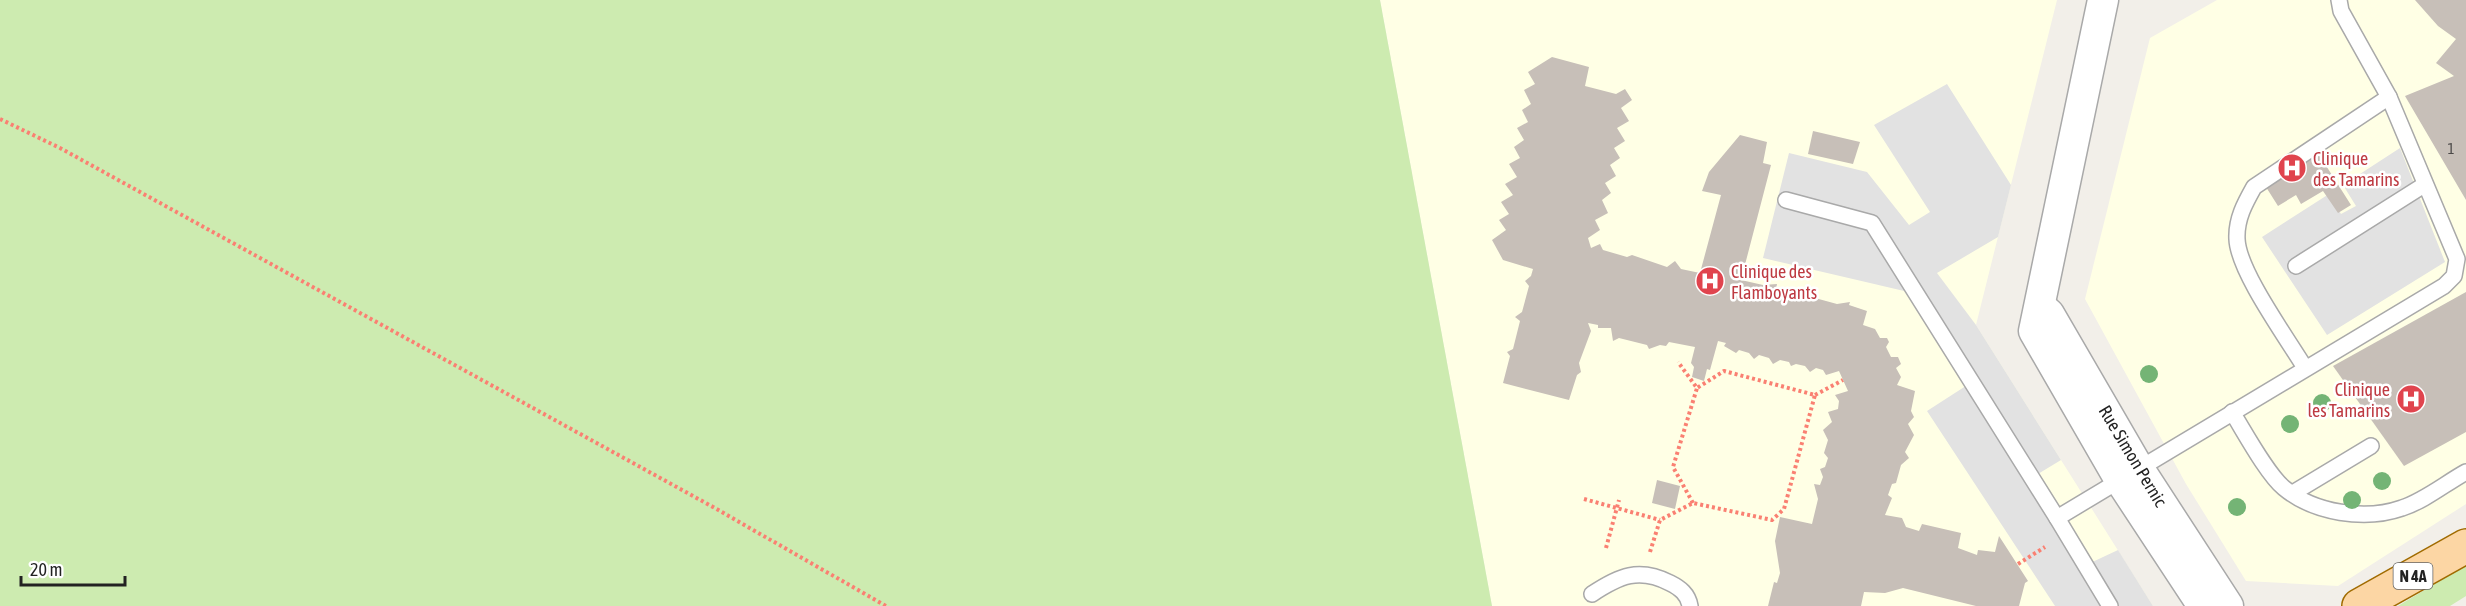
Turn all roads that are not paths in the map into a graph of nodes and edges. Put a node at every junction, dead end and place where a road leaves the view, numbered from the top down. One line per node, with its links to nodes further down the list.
1 (2103, 0): 11 (street, Rue Simon Pernic)
2 (2338, 0): 3 (lane)
3 (2388, 97): 4 (lane); 7 (lane)
4 (2424, 185): 6 (lane); 7 (lane)
5 (1786, 200): 13 (lane)
6 (2296, 266)
7 (2305, 368): 8 (lane)
8 (2232, 412): 11 (lane); 12 (lane)
9 (2371, 446): 12 (lane)
10 (2466, 472): 12 (lane)
11 (2129, 474): 13 (lane); 18 (street, Rue Simon Pernic); 19 (street, Rue Simon Pernic)
12 (2293, 493)
13 (2057, 518): 17 (lane)
14 (2466, 546): 20 (main road, N 4A)
15 (1592, 594): 16 (lane)
16 (1690, 606)
17 (2110, 606)
18 (2203, 606)
19 (2228, 606)
20 (2359, 606)

